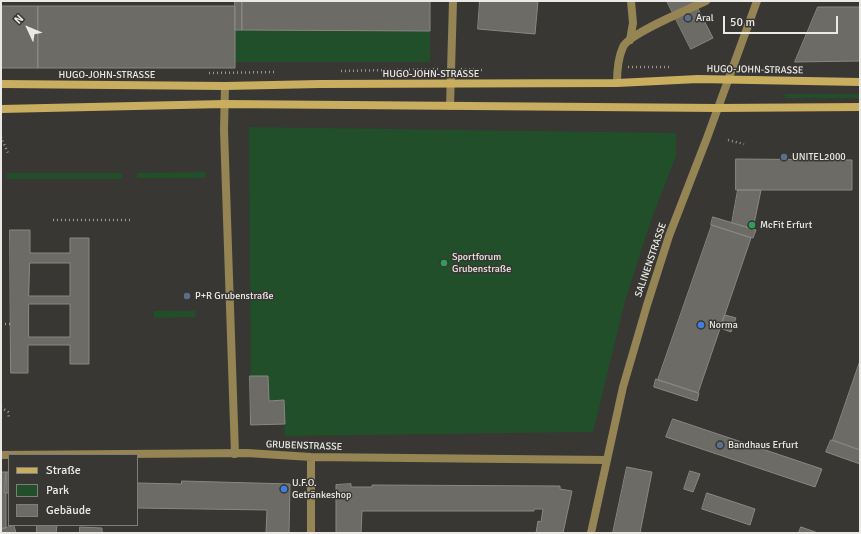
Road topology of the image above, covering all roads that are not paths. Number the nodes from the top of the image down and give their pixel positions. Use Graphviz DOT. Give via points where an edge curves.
graph roads {
  1 [pos="453,1"];
  2 [pos="631,1"];
  3 [pos="706,1"];
  4 [pos="757,1"];
  5 [pos="630,40"];
  6 [pos="727,80"];
  7 [pos="860,82"];
  8 [pos="617,83"];
  9 [pos="1,84"];
  10 [pos="451,84"];
  11 [pos="225,86"];
  12 [pos="224,104"];
  13 [pos="450,106"];
  14 [pos="860,107"];
  15 [pos="717,108"];
  16 [pos="1,109"];
  17 [pos="138,454"];
  18 [pos="235,454"];
  19 [pos="311,457"];
  20 [pos="606,460"];
  21 [pos="311,533"];
  22 [pos="591,533"];
  1 -- 10 [label="street"];
  2 -- 5 [label="street" via="633,24"];
  3 -- 5 [label="street" via="640,32"];
  4 -- 6 [label="street, SALINENSTRASSE"];
  5 -- 8 [label="street" via="624,46"];
  6 -- 7 [label="main road, HUGO-JOHN-STRASSE"];
  6 -- 8 [label="main road, HUGO-JOHN-STRASSE"];
  6 -- 15 [label="street, SALINENSTRASSE"];
  8 -- 10 [label="main road, HUGO-JOHN-STRASSE"];
  9 -- 11 [label="main road, HUGO-JOHN-STRASSE"];
  10 -- 11 [label="main road, HUGO-JOHN-STRASSE"];
  10 -- 13 [label="street"];
  11 -- 12 [label="street"];
  12 -- 13 [label="main road"];
  12 -- 16 [label="main road"];
  12 -- 18 [label="street"];
  13 -- 15 [label="main road"];
  14 -- 15 [label="main road"];
  15 -- 20 [label="street, SALINENSTRASSE" via="647,305 622,387"];
  17 -- 18 [label="street, GRUBENSTRASSE"];
  18 -- 19 [label="street, GRUBENSTRASSE"];
  19 -- 20 [label="street, GRUBENSTRASSE"];
  19 -- 21 [label="street"];
  20 -- 22 [label="street, SALINENSTRASSE"];
}
